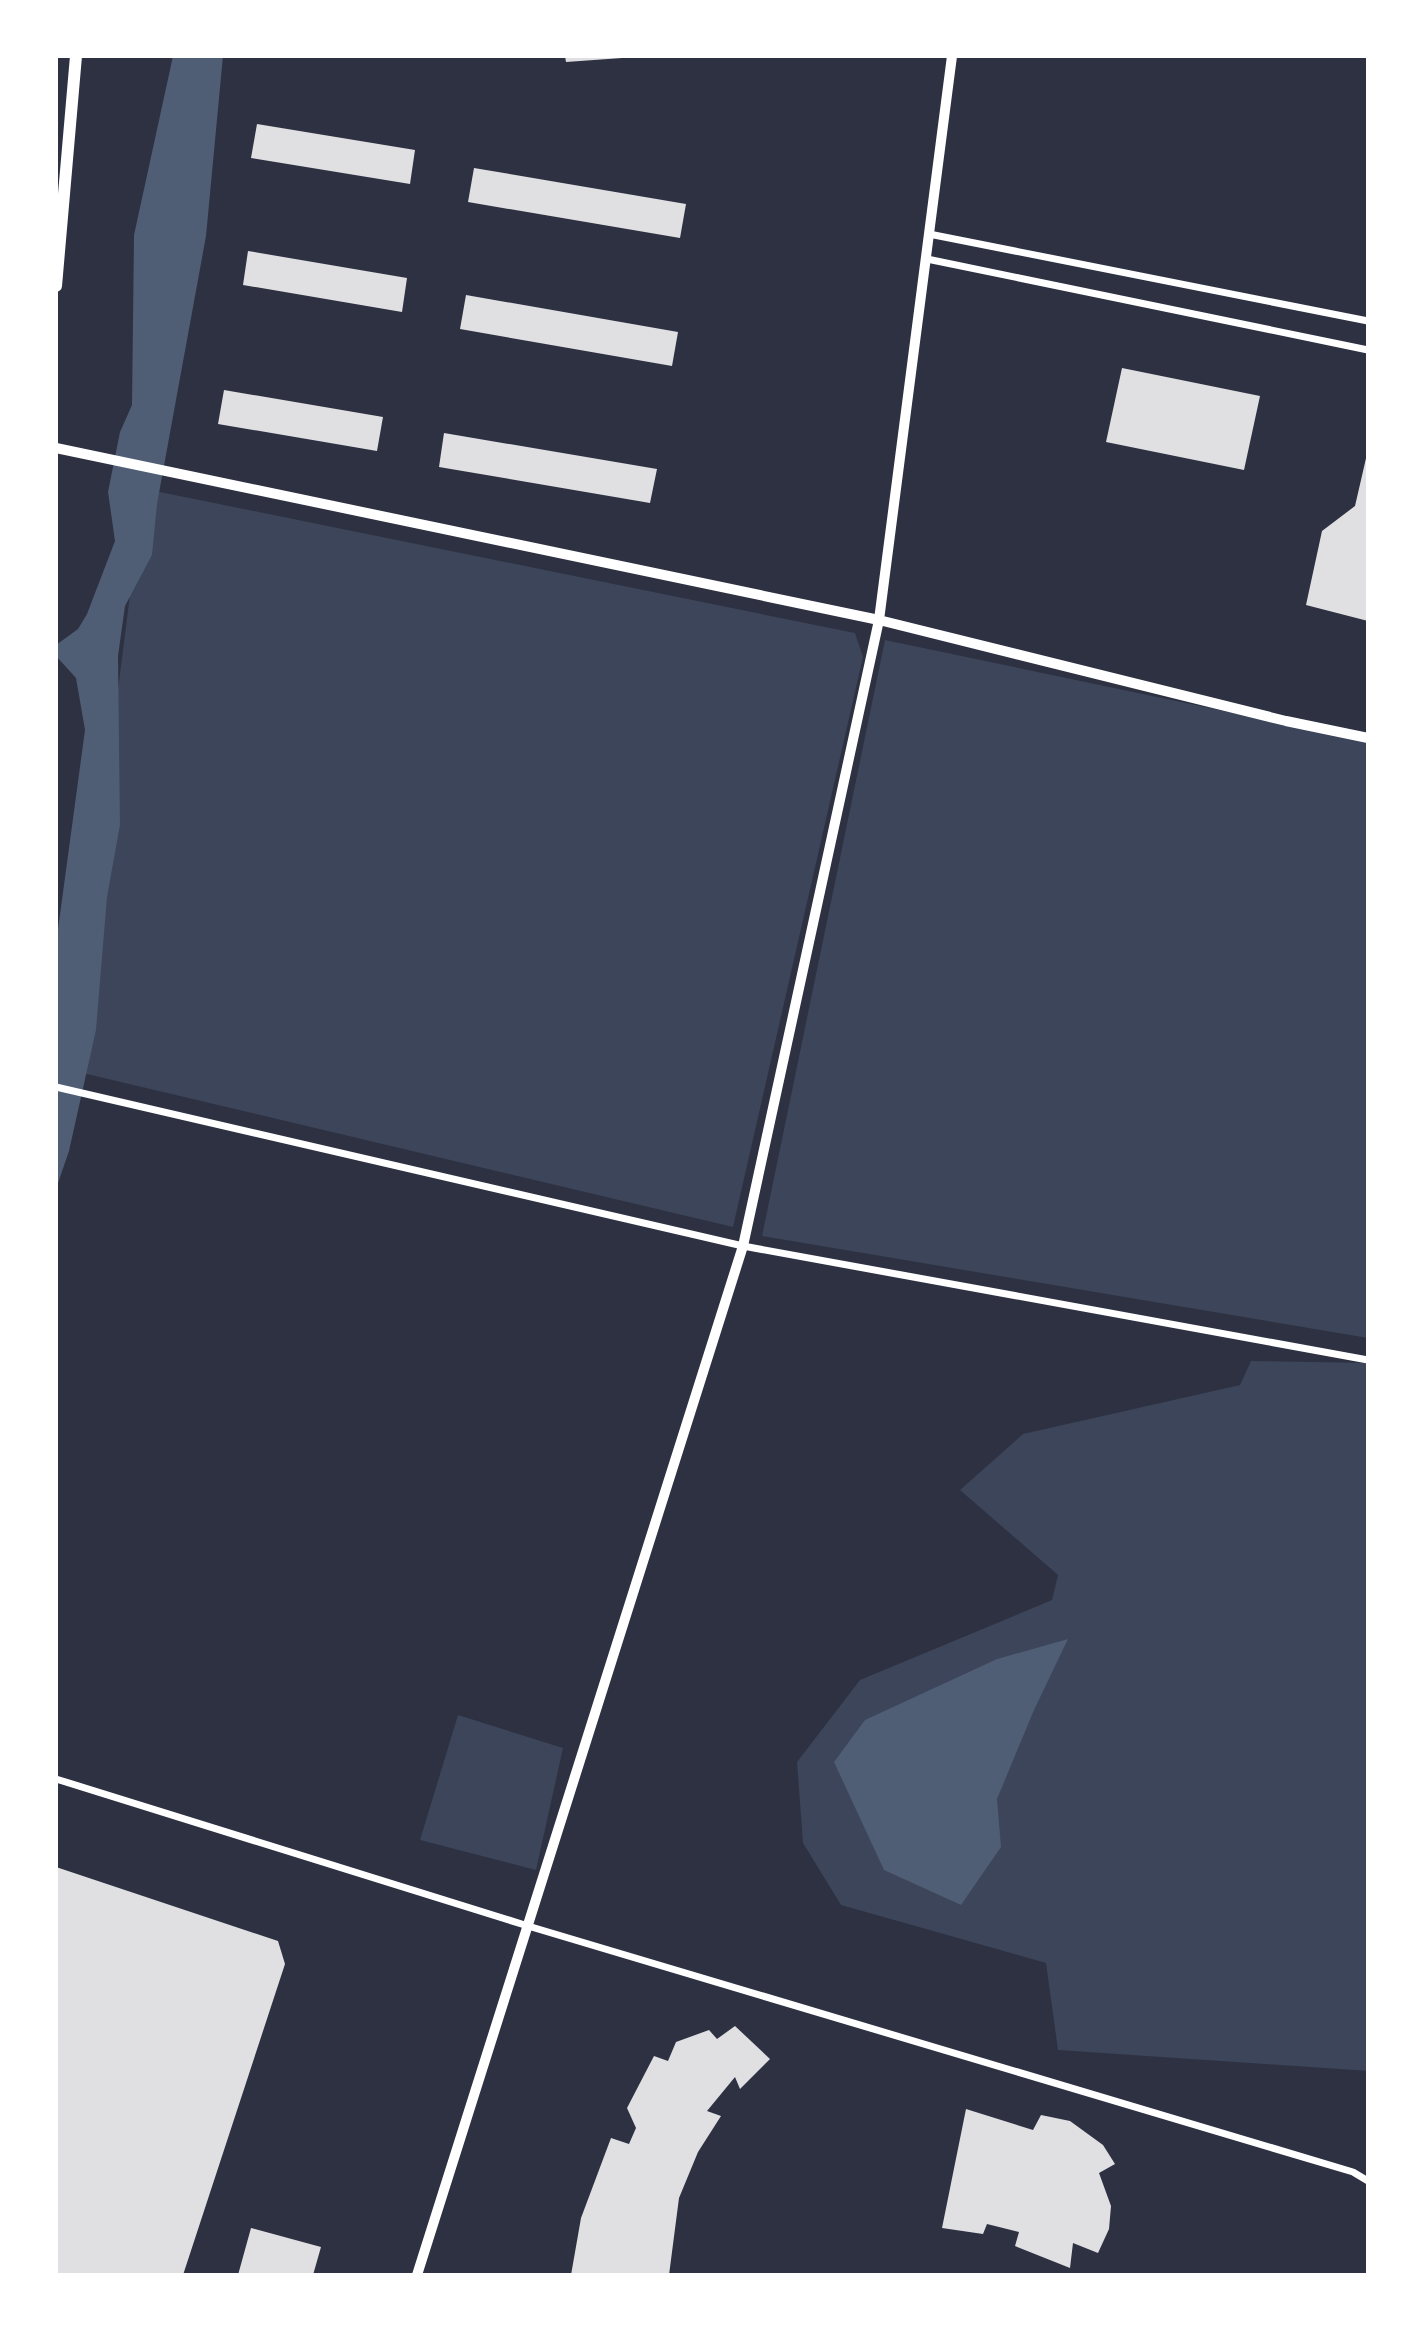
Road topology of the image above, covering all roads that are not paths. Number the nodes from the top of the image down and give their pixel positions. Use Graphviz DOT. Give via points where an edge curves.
graph roads {
  1 [pos="76,56"];
  2 [pos="952,56"];
  3 [pos="929,234"];
  4 [pos="927,260"];
  5 [pos="56,286"];
  6 [pos="1368,321"];
  7 [pos="1368,350"];
  8 [pos="56,448"];
  9 [pos="879,620"];
  10 [pos="1368,738"];
  11 [pos="56,1087"];
  12 [pos="743,1246"];
  13 [pos="1368,1360"];
  14 [pos="56,1779"];
  15 [pos="528,1926"];
  16 [pos="1368,2181"];
  17 [pos="417,2275"];
  1 -- 5 [label="main road"];
  2 -- 3 [label="street"];
  3 -- 4 [label="street"];
  3 -- 6 [label="street"];
  4 -- 7 [label="street"];
  4 -- 9 [label="street"];
  8 -- 9 [label="street"];
  9 -- 10 [label="street"];
  9 -- 12 [label="street"];
  11 -- 12 [label="street"];
  12 -- 13 [label="street"];
  12 -- 15 [label="street"];
  14 -- 15 [label="street"];
  15 -- 16 [label="street" via="1353,2172"];
  15 -- 17 [label="street"];
}
